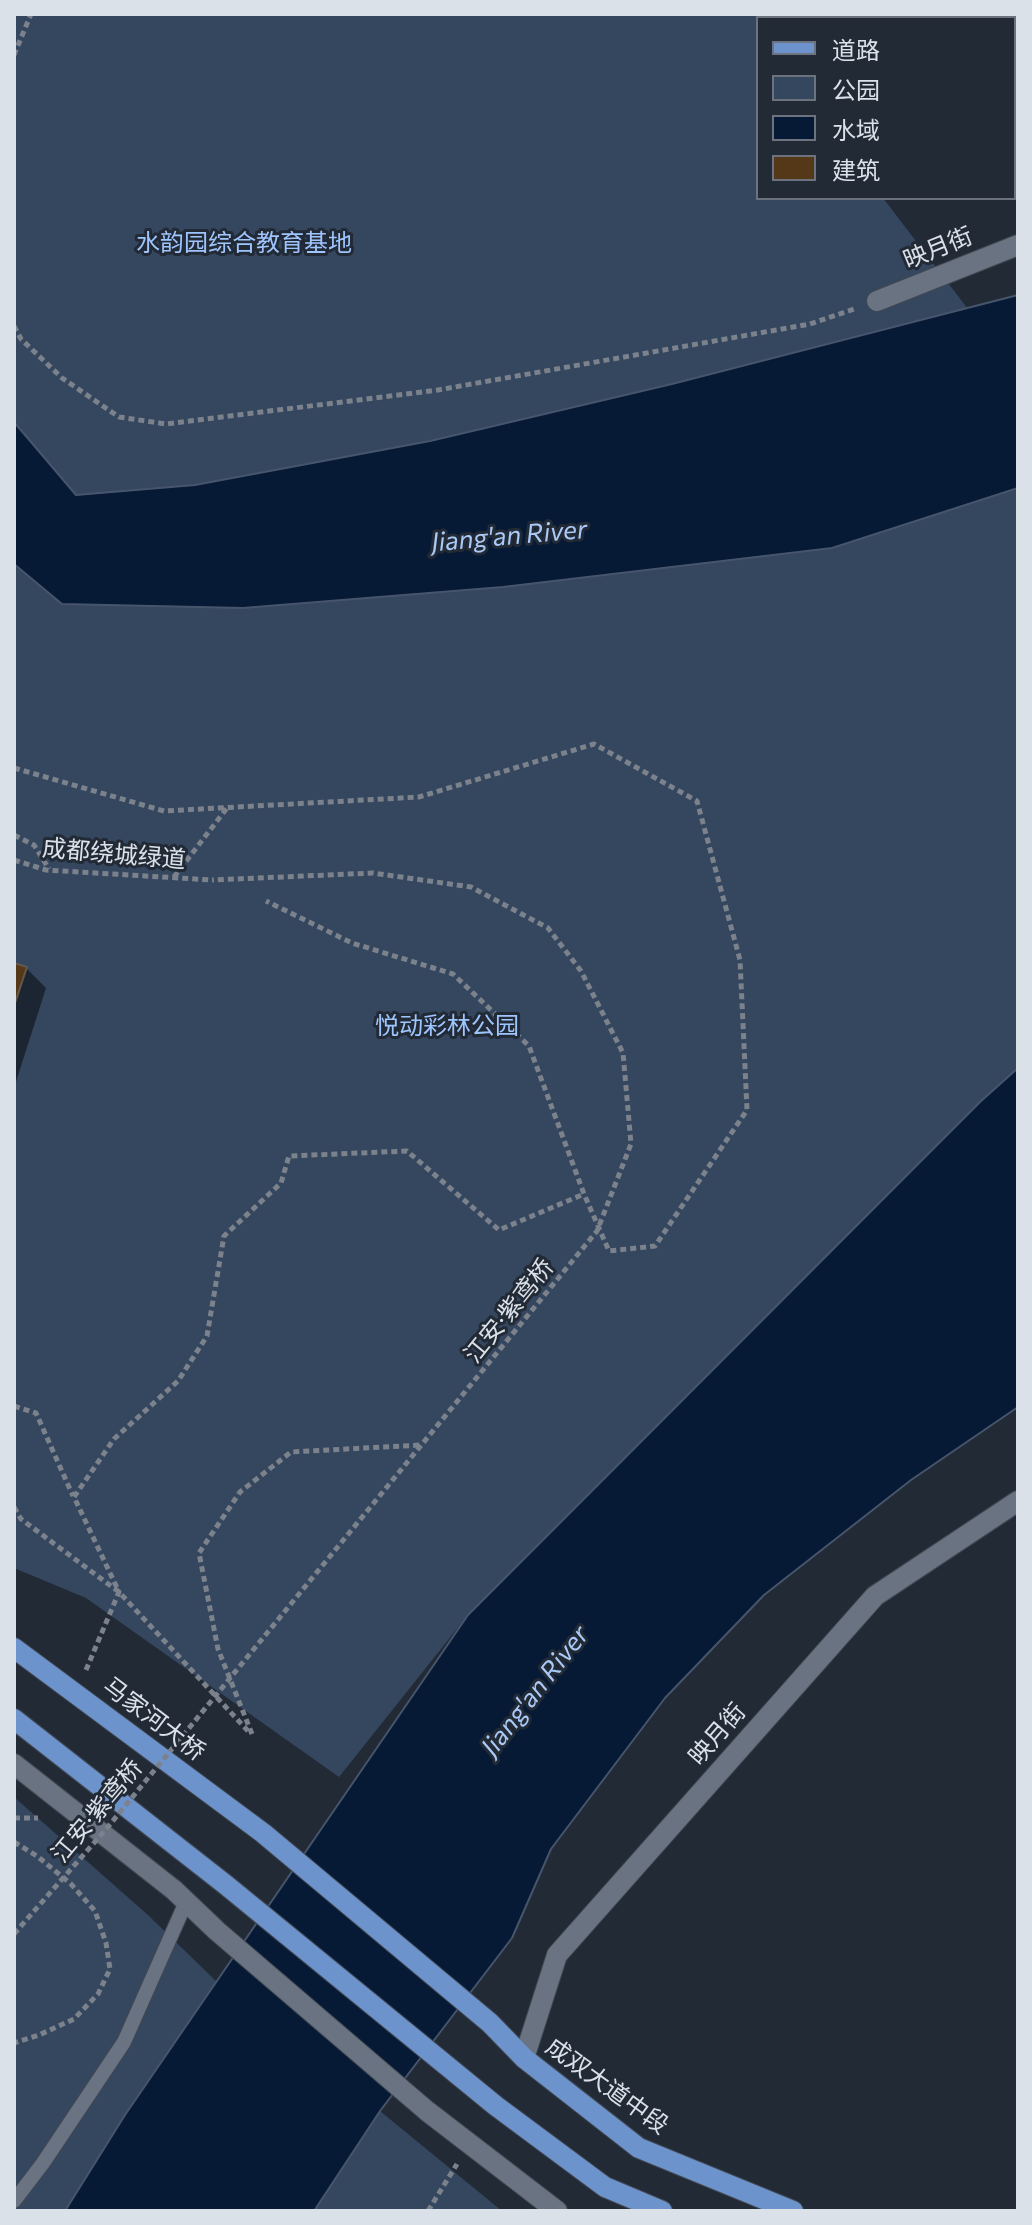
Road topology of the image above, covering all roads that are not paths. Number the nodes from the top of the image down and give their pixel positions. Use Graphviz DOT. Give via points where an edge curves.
graph roads {
  1 [pos="1018,245"];
  2 [pos="877,301"];
  3 [pos="1018,1501"];
  4 [pos="14,1648"];
  5 [pos="14,1719"];
  6 [pos="14,1764"];
  7 [pos="186,1902"];
  8 [pos="490,2023"];
  9 [pos="524,2058"];
  10 [pos="14,2201"];
  11 [pos="557,2211"];
  12 [pos="662,2211"];
  13 [pos="793,2211"];
  1 -- 2 [label="street, 映月街"];
  3 -- 9 [label="street, 映月街" via="875,1596 557,1955"];
  4 -- 8 [label="main road, 马家河大桥" via="263,1833"];
  5 -- 12 [label="main road" via="465,2081 605,2187"];
  6 -- 7 [label="street"];
  7 -- 10 [label="lane" via="124,2042"];
  7 -- 11 [label="street" via="427,2111"];
  8 -- 9 [label="main road, 成双大道中段"];
  9 -- 13 [label="main road, 成双大道中段" via="639,2148"];
}
